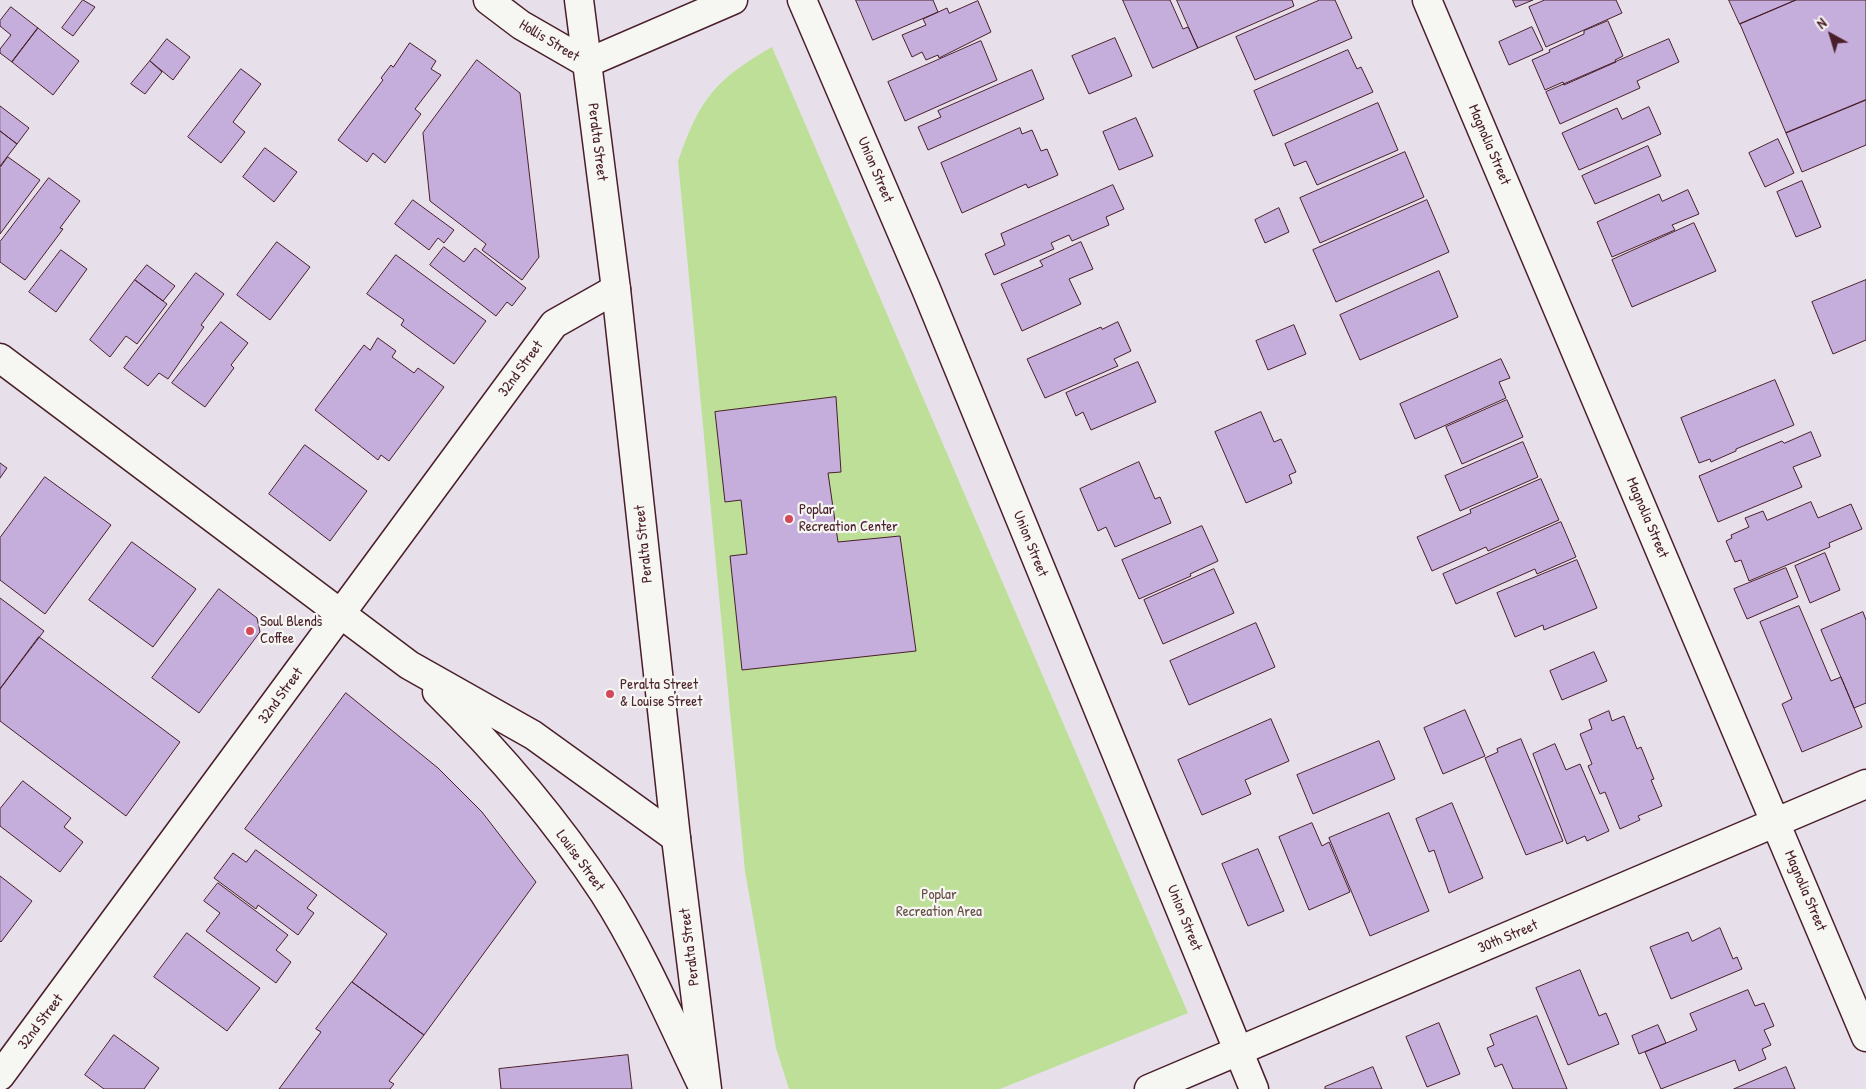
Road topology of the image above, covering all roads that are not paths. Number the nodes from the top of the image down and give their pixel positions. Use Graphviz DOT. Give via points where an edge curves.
graph roads {
  1 [pos="488,0"];
  2 [pos="579,0"];
  3 [pos="733,0"];
  4 [pos="802,0"];
  5 [pos="1427,0"];
  6 [pos="587,63"];
  7 [pos="616,289"];
  8 [pos="0,358"];
  9 [pos="340,615"];
  10 [pos="409,665"];
  11 [pos="1866,784"];
  12 [pos="1776,822"];
  13 [pos="676,838"];
  14 [pos="1866,1037"];
  15 [pos="1238,1052"];
  16 [pos="0,1076"];
  17 [pos="0,1080"];
  18 [pos="12,1089"];
  19 [pos="706,1089"];
  20 [pos="1149,1089"];
  21 [pos="1254,1089"];
  1 -- 6 [label="street, Hollis Street" via="521,25"];
  2 -- 6 [label="street, Peralta Street"];
  3 -- 6 [label="street"];
  4 -- 15 [label="street, Union Street" via="926,289"];
  5 -- 12 [label="street, Magnolia Street"];
  6 -- 7 [label="street, Peralta Street"];
  7 -- 9 [label="street, 32nd Street" via="554,324"];
  7 -- 13 [label="street, Peralta Street"];
  8 -- 9 [label="street, Louise Street"];
  9 -- 10 [label="street, Louise Street"];
  9 -- 16 [label="street, 32nd Street"];
  10 -- 13 [label="street, Louise Street" via="532,735"];
  10 -- 19 [label="street, Louise Street" via="487,741 604,894 650,976"];
  11 -- 12 [label="street, 30th Street"];
  12 -- 14 [label="street, Magnolia Street"];
  12 -- 15 [label="street, 30th Street"];
  13 -- 19 [label="street, Peralta Street"];
  15 -- 20 [label="street, 30th Street"];
  15 -- 21 [label="street, Union Street"];
  17 -- 18 [label="street"];
}
